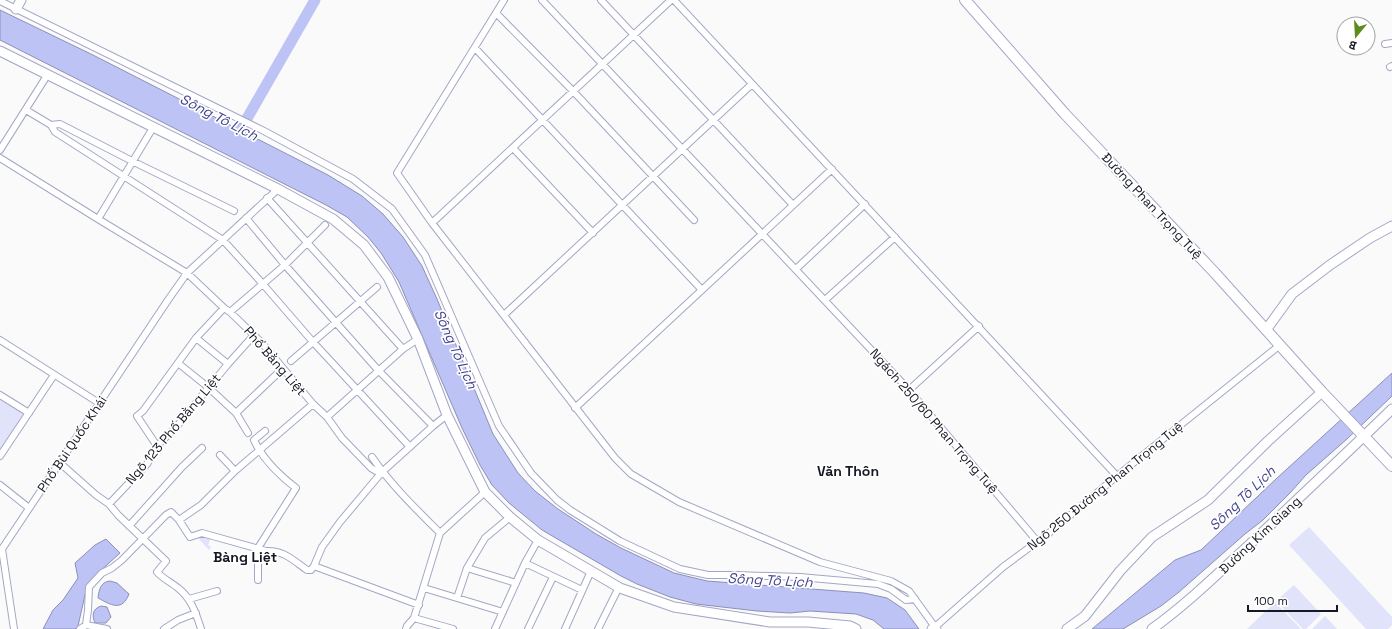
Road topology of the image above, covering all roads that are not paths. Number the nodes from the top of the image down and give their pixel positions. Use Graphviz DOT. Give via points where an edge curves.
graph roads {
  1 [pos="21,0"];
  2 [pos="504,0"];
  3 [pos="542,0"];
  4 [pos="601,0"];
  5 [pos="671,0"];
  6 [pos="674,0"];
  7 [pos="965,0"];
  8 [pos="0,1"];
  9 [pos="16,9"];
  10 [pos="496,13"];
  11 [pos="633,35"];
  12 [pos="475,48"];
  13 [pos="0,51"];
  14 [pos="602,64"];
  15 [pos="48,74"];
  16 [pos="752,84"];
  17 [pos="573,91"];
  18 [pos="26,110"];
  19 [pos="543,119"];
  20 [pos="713,120"];
  21 [pos="50,125"];
  22 [pos="154,126"];
  23 [pos="513,148"];
  24 [pos="682,149"];
  25 [pos="0,150"];
  26 [pos="0,158"];
  27 [pos="132,161"];
  28 [pos="832,170"];
  29 [pos="123,175"];
  30 [pos="653,176"];
  31 [pos="278,189"];
  32 [pos="267,198"];
  33 [pos="865,204"];
  34 [pos="623,205"];
  35 [pos="793,205"];
  36 [pos="234,211"];
  37 [pos="246,218"];
  38 [pos="98,219"];
  39 [pos="694,220"];
  40 [pos="432,223"];
  41 [pos="325,225"];
  42 [pos="1392,226"];
  43 [pos="593,233"];
  44 [pos="762,235"];
  45 [pos="895,237"];
  46 [pos="223,240"];
  47 [pos="309,242"];
  48 [pos="285,265"];
  49 [pos="796,269"];
  50 [pos="187,273"];
  51 [pos="262,283"];
  52 [pos="377,287"];
  53 [pos="702,290"];
  54 [pos="359,301"];
  55 [pos="827,302"];
  56 [pos="224,308"];
  57 [pos="230,312"];
  58 [pos="504,315"];
  59 [pos="336,322"];
  60 [pos="979,326"];
  61 [pos="1266,330"];
  62 [pos="254,336"];
  63 [pos="196,338"];
  64 [pos="418,339"];
  65 [pos="0,340"];
  66 [pos="313,342"];
  67 [pos="1280,345"];
  68 [pos="403,349"];
  69 [pos="291,361"];
  70 [pos="178,363"];
  71 [pos="228,364"];
  72 [pos="378,370"];
  73 [pos="285,372"];
  74 [pos="54,375"];
  75 [pos="209,388"];
  76 [pos="357,390"];
  77 [pos="909,390"];
  78 [pos="1322,392"];
  79 [pos="0,395"];
  80 [pos="99,403"];
  81 [pos="313,404"];
  82 [pos="576,408"];
  83 [pos="1392,409"];
  84 [pos="236,413"];
  85 [pos="29,414"];
  86 [pos="447,415"];
  87 [pos="327,417"];
  88 [pos="433,426"];
  89 [pos="265,431"];
  90 [pos="248,433"];
  91 [pos="1362,434"];
  92 [pos="157,446"];
  93 [pos="410,447"];
  94 [pos="202,448"];
  95 [pos="259,451"];
  96 [pos="220,455"];
  97 [pos="0,456"];
  98 [pos="372,457"];
  99 [pos="60,462"];
  100 [pos="1391,463"];
  101 [pos="235,471"];
  102 [pos="382,472"];
  103 [pos="1117,476"];
  104 [pos="0,485"];
  105 [pos="486,492"];
  106 [pos="109,504"];
  107 [pos="29,508"];
  108 [pos="510,517"];
  109 [pos="179,520"];
  110 [pos="129,526"];
  111 [pos="440,533"];
  112 [pos="142,539"];
  113 [pos="538,540"];
  114 [pos="1037,541"];
  115 [pos="1,548"];
  116 [pos="258,548"];
  117 [pos="525,563"];
  118 [pos="314,566"];
  119 [pos="466,568"];
  120 [pos="591,572"];
  121 [pos="553,577"];
  122 [pos="258,580"];
  123 [pos="516,582"];
  124 [pos="619,587"];
  125 [pos="424,588"];
  126 [pos="582,590"];
  127 [pos="217,591"];
  128 [pos="458,598"];
  129 [pos="189,599"];
  130 [pos="915,599"];
  131 [pos="419,605"];
  132 [pos="503,612"];
  133 [pos="196,613"];
  134 [pos="414,618"];
  135 [pos="83,627"];
  136 [pos="934,628"];
  137 [pos="14,629"];
  138 [pos="107,629"];
  139 [pos="164,629"];
  140 [pos="201,629"];
  141 [pos="406,629"];
  142 [pos="453,629"];
  143 [pos="495,629"];
  144 [pos="528,629"];
  145 [pos="564,629"];
  146 [pos="598,629"];
  147 [pos="856,629"];
  148 [pos="1067,629"];
  149 [pos="1152,629"];
  1 -- 9 [label="street"];
  2 -- 10 [label="street"];
  3 -- 14 [label="street, Ngách 250/60 Phan Trọng Tuệ"];
  4 -- 11 [label="street"];
  5 -- 11 [label="street"];
  6 -- 16 [label="street"];
  7 -- 61 [label="main road, Đường Phan Trọng Tuệ" via="1065,114"];
  8 -- 9 [label="street"];
  9 -- 130 [label="street" via="270,135 353,179 392,208 425,255 499,426 532,473 570,510 620,541 680,569 708,575 800,577 878,584 891,589 906,600"];
  10 -- 12 [label="street"];
  10 -- 17 [label="street"];
  11 -- 14 [label="street"];
  11 -- 20 [label="street"];
  12 -- 19 [label="street"];
  12 -- 40 [label="street" via="397,173"];
  13 -- 15 [label="street"];
  14 -- 17 [label="street"];
  14 -- 24 [label="street, Ngách 250/60 Phan Trọng Tuệ"];
  15 -- 18 [label="street"];
  15 -- 22 [label="street"];
  16 -- 20 [label="street"];
  16 -- 28 [label="street"];
  17 -- 19 [label="street"];
  17 -- 30 [label="street"];
  18 -- 21 [label="street"];
  18 -- 25 [label="street"];
  19 -- 23 [label="street"];
  19 -- 34 [label="street"];
  20 -- 24 [label="street"];
  20 -- 35 [label="street"];
  21 -- 27 [label="street" via="60,124"];
  21 -- 29 [label="street" via="55,132"];
  22 -- 27 [label="street"];
  22 -- 31 [label="street"];
  23 -- 40 [label="street"];
  23 -- 43 [label="street"];
  24 -- 30 [label="street"];
  24 -- 44 [label="street, Ngách 250/60 Phan Trọng Tuệ"];
  26 -- 38 [label="street, Phố Bằng Liệt"];
  27 -- 29 [label="street"];
  27 -- 36 [label="street"];
  28 -- 33 [label="street"];
  28 -- 35 [label="street"];
  29 -- 38 [label="street"];
  29 -- 46 [label="street"];
  30 -- 34 [label="street"];
  30 -- 39 [label="street"];
  31 -- 32 [label="street, Phố Bùi Quốc Khái"];
  31 -- 64 [label="street" via="333,219 364,245 388,277"];
  32 -- 37 [label="street, Phố Bùi Quốc Khái"];
  32 -- 47 [label="street"];
  33 -- 45 [label="street"];
  33 -- 49 [label="street"];
  34 -- 43 [label="street"];
  34 -- 53 [label="street"];
  35 -- 44 [label="street"];
  37 -- 46 [label="street, Phố Bùi Quốc Khái"];
  37 -- 48 [label="street"];
  38 -- 50 [label="street, Phố Bằng Liệt"];
  40 -- 58 [label="street"];
  41 -- 47 [label="street"];
  42 -- 61 [label="street" via="1330,265 1292,294"];
  43 -- 58 [label="street"];
  44 -- 49 [label="street, Ngách 250/60 Phan Trọng Tuệ"];
  44 -- 53 [label="street"];
  45 -- 55 [label="street"];
  45 -- 60 [label="street"];
  46 -- 50 [label="street, Phố Bùi Quốc Khái"];
  46 -- 51 [label="street"];
  47 -- 48 [label="street"];
  47 -- 54 [label="street"];
  48 -- 51 [label="street"];
  48 -- 59 [label="street"];
  49 -- 55 [label="street, Ngách 250/60 Phan Trọng Tuệ"];
  50 -- 56 [label="street, Phố Bằng Liệt"];
  50 -- 80 [label="street, Phố Bùi Quốc Khái"];
  51 -- 57 [label="street"];
  51 -- 66 [label="street"];
  52 -- 54 [label="street"];
  53 -- 82 [label="street"];
  54 -- 59 [label="street"];
  54 -- 68 [label="street"];
  55 -- 77 [label="street, Ngách 250/60 Phan Trọng Tuệ"];
  56 -- 57 [label="street, Phố Bằng Liệt"];
  56 -- 63 [label="street"];
  57 -- 62 [label="street, Phố Bằng Liệt"];
  58 -- 82 [label="street"];
  59 -- 66 [label="street"];
  59 -- 72 [label="street"];
  60 -- 77 [label="street"];
  60 -- 103 [label="street"];
  61 -- 67 [label="main road, Đường Phan Trọng Tuệ"];
  62 -- 71 [label="street, Ngõ 123 Phố Bằng Liệt"];
  62 -- 73 [label="street, Phố Bằng Liệt"];
  63 -- 70 [label="street"];
  63 -- 71 [label="street"];
  64 -- 68 [label="street"];
  64 -- 86 [label="street"];
  65 -- 74 [label="street"];
  66 -- 69 [label="street"];
  66 -- 76 [label="street"];
  67 -- 78 [label="main road, Đường Phan Trọng Tuệ"];
  67 -- 103 [label="street, Ngõ 250 Đường Phan Trọng Tuệ"];
  68 -- 72 [label="street"];
  70 -- 75 [label="street"];
  70 -- 92 [label="street" via="137,416"];
  71 -- 75 [label="street, Ngõ 123 Phố Bằng Liệt"];
  72 -- 76 [label="street"];
  72 -- 88 [label="street"];
  73 -- 81 [label="street, Phố Bằng Liệt"];
  73 -- 84 [label="street" via="278,372"];
  74 -- 80 [label="street"];
  74 -- 85 [label="street"];
  75 -- 84 [label="street"];
  75 -- 92 [label="street, Ngõ 123 Phố Bằng Liệt"];
  76 -- 87 [label="street"];
  76 -- 93 [label="street"];
  77 -- 114 [label="street, Ngách 250/60 Phan Trọng Tuệ"];
  78 -- 91 [label="main road, Đường Phan Trọng Tuệ"];
  78 -- 148 [label="street" via="1208,500 1152,537 1120,571 1085,616"];
  79 -- 85 [label="street"];
  80 -- 99 [label="street, Phố Bùi Quốc Khái"];
  81 -- 87 [label="street, Phố Bằng Liệt"];
  81 -- 95 [label="street"];
  82 -- 130 [label="street" via="615,458 631,474 679,502 820,562 891,581 909,591"];
  83 -- 91 [label="street, Đường Kim Giang"];
  84 -- 90 [label="street"];
  85 -- 97 [label="street"];
  86 -- 88 [label="street"];
  86 -- 105 [label="street"];
  87 -- 102 [label="street, Phố Bằng Liệt" via="342,438 371,468"];
  88 -- 93 [label="street"];
  89 -- 95 [label="street" via="254,440"];
  91 -- 100 [label="main road"];
  91 -- 149 [label="street, Đường Kim Giang" via="1200,590"];
  92 -- 106 [label="street, Ngõ 123 Phố Bằng Liệt" via="147,464"];
  93 -- 102 [label="street"];
  94 -- 110 [label="street"];
  95 -- 101 [label="street"];
  95 -- 116 [label="street" via="278,474 296,488"];
  96 -- 101 [label="street"];
  98 -- 102 [label="street"];
  99 -- 106 [label="street"];
  99 -- 107 [label="street, Phố Bùi Quốc Khái"];
  101 -- 109 [label="street" via="201,505"];
  102 -- 111 [label="street, Phố Bằng Liệt"];
  102 -- 118 [label="street" via="340,522 322,547"];
  103 -- 114 [label="street, Ngõ 250 Đường Phan Trọng Tuệ"];
  104 -- 107 [label="street"];
  105 -- 108 [label="street"];
  105 -- 111 [label="street"];
  106 -- 110 [label="street"];
  107 -- 115 [label="street, Phố Bùi Quốc Khái"];
  108 -- 113 [label="street"];
  108 -- 119 [label="street" via="485,538"];
  109 -- 112 [label="street" via="171,512"];
  109 -- 116 [label="street" via="190,537 202,533"];
  110 -- 112 [label="street"];
  111 -- 125 [label="street"];
  112 -- 129 [label="street" via="166,561 157,572"];
  112 -- 135 [label="street" via="89,587"];
  113 -- 117 [label="street"];
  113 -- 120 [label="street"];
  114 -- 136 [label="street, Ngõ 250 Đường Phan Trọng Tuệ" via="1003,567"];
  115 -- 137 [label="street, Phố Bùi Quốc Khái"];
  116 -- 118 [label="street" via="288,556 307,570"];
  116 -- 122 [label="street"];
  117 -- 121 [label="street"];
  117 -- 123 [label="street"];
  118 -- 131 [label="street"];
  119 -- 123 [label="street"];
  119 -- 128 [label="street"];
  120 -- 124 [label="street"];
  120 -- 126 [label="street"];
  121 -- 126 [label="street"];
  121 -- 144 [label="street"];
  123 -- 132 [label="street"];
  124 -- 146 [label="street"];
  124 -- 147 [label="street" via="674,607 770,622 808,622 850,626"];
  125 -- 128 [label="street"];
  125 -- 131 [label="street"];
  126 -- 145 [label="street"];
  127 -- 129 [label="street"];
  128 -- 132 [label="street"];
  129 -- 133 [label="street"];
  130 -- 136 [label="street"];
  131 -- 134 [label="street"];
  132 -- 143 [label="street"];
  133 -- 139 [label="street"];
  133 -- 140 [label="street"];
  134 -- 141 [label="street"];
  134 -- 142 [label="street"];
  135 -- 138 [label="street"];
}
